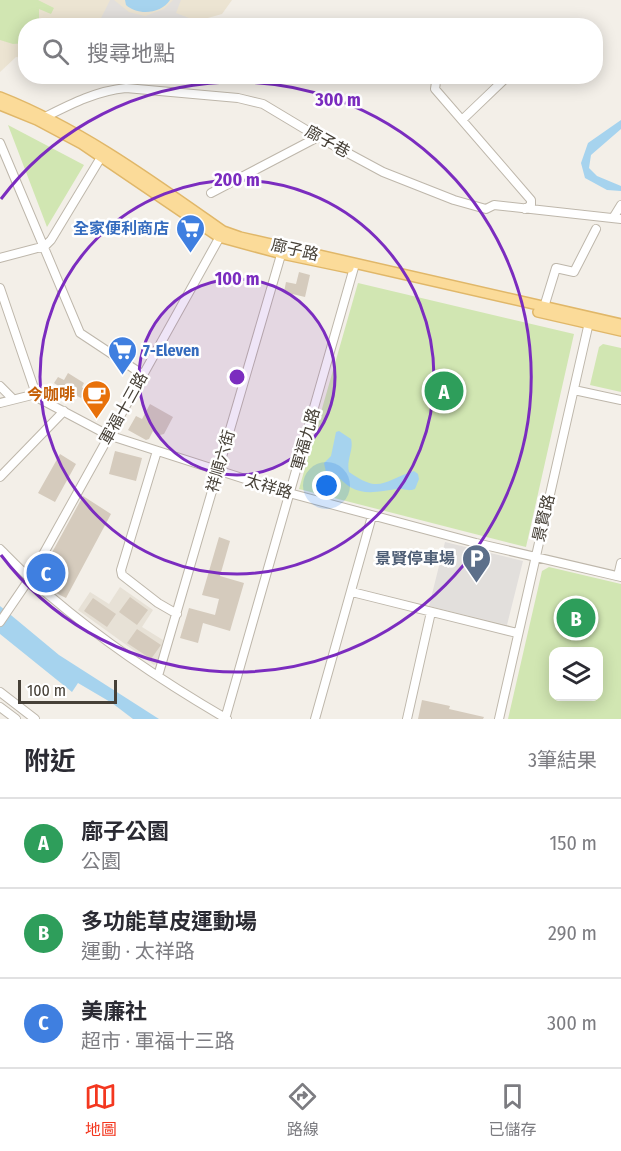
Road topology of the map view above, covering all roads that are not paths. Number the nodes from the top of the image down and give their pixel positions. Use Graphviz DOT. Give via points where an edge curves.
graph roads {
  1 [pos="436,84"];
  2 [pos="500,84"];
  3 [pos="0,97"];
  4 [pos="0,105"];
  5 [pos="41,118"];
  6 [pos="462,120"];
  7 [pos="318,137"];
  8 [pos="0,143"];
  9 [pos="103,153"];
  10 [pos="212,193"];
  11 [pos="621,205"];
  12 [pos="524,209"];
  13 [pos="617,218"];
  14 [pos="596,229"];
  15 [pos="221,234"];
  16 [pos="45,246"];
  17 [pos="282,250"];
  18 [pos="0,258"];
  19 [pos="355,267"];
  20 [pos="0,288"];
  21 [pos="544,307"];
  22 [pos="589,320"];
  23 [pos="621,324"];
  24 [pos="621,331"];
  25 [pos="142,374"];
  26 [pos="0,386"];
  27 [pos="574,390"];
  28 [pos="36,394"];
  29 [pos="13,399"];
  30 [pos="621,400"];
  31 [pos="0,403"];
  32 [pos="63,411"];
  33 [pos="108,435"];
  34 [pos="157,451"];
  35 [pos="217,470"];
  36 [pos="0,477"];
  37 [pos="289,493"];
  38 [pos="372,516"];
  39 [pos="0,549"];
  40 [pos="534,557"];
  41 [pos="621,562"];
  42 [pos="619,576"];
  43 [pos="30,578"];
  44 [pos="352,592"];
  45 [pos="431,612"];
  46 [pos="177,615"];
  47 [pos="0,622"];
  48 [pos="517,633"];
  49 [pos="158,676"];
  50 [pos="0,692"];
  51 [pos="0,707"];
  52 [pos="16,719"];
  53 [pos="34,719"];
  54 [pos="225,719"];
  55 [pos="315,719"];
  56 [pos="407,719"];
  57 [pos="499,719"];
  1 -- 6 [label="street" via="435,89"];
  2 -- 6 [label="street"];
  3 -- 5 [label="main road, 廍子路"];
  4 -- 5 [label="main road, 廍子路"];
  5 -- 7 [label="street, 廍子巷" via="96,93 126,88 238,98 263,104"];
  5 -- 9 [label="main road, 廍子路"];
  6 -- 12 [label="street" via="531,200 531,205"];
  7 -- 10 [label="street"];
  7 -- 12 [label="street, 廍子巷" via="383,172 454,200 486,209 494,205"];
  8 -- 16 [label="street"];
  9 -- 15 [label="main road, 廍子路"];
  9 -- 16 [label="street"];
  11 -- 13 [label="street"];
  12 -- 13 [label="street, 廍子巷"];
  14 -- 21 [label="street" via="574,272 556,268"];
  15 -- 17 [label="main road, 廍子路"];
  15 -- 25 [label="street, 軍福十三路"];
  16 -- 18 [label="street"];
  16 -- 25 [label="street" via="80,333"];
  17 -- 19 [label="main road, 廍子路"];
  17 -- 35 [label="street, 祥順六街"];
  19 -- 21 [label="main road, 廍子路"];
  19 -- 22 [label="main road, 廍子路"];
  19 -- 37 [label="street, 軍福九路"];
  20 -- 28 [label="street"];
  21 -- 22 [label="main road, 廍子路"];
  22 -- 23 [label="main road, 廍子路"];
  22 -- 24 [label="main road, 廍子路"];
  22 -- 27 [label="street, 景賢路"];
  25 -- 33 [label="street, 軍福十三路"];
  26 -- 29 [label="street"];
  27 -- 30 [label="street"];
  27 -- 40 [label="street, 景賢路"];
  28 -- 29 [label="street"];
  28 -- 32 [label="street, 太祥路"];
  29 -- 31 [label="street"];
  32 -- 33 [label="street, 太祥路"];
  32 -- 36 [label="street"];
  33 -- 34 [label="street, 太祥路"];
  33 -- 43 [label="street, 軍福十三路"];
  34 -- 35 [label="street, 太祥路"];
  34 -- 46 [label="street" via="121,570 122,575"];
  35 -- 37 [label="street, 太祥路"];
  35 -- 46 [label="street, 祥順六街"];
  37 -- 38 [label="street, 太祥路"];
  37 -- 54 [label="street, 軍福九路"];
  38 -- 40 [label="street, 太祥路"];
  38 -- 44 [label="street"];
  39 -- 43 [label="street"];
  40 -- 42 [label="street, 太祥路"];
  40 -- 48 [label="street, 景賢路"];
  41 -- 42 [label="street"];
  43 -- 47 [label="street, 軍福十三路"];
  43 -- 49 [label="street"];
  44 -- 45 [label="street"];
  44 -- 55 [label="street"];
  45 -- 48 [label="street"];
  45 -- 56 [label="street"];
  46 -- 49 [label="street, 祥順六街"];
  48 -- 57 [label="street, 景賢路"];
  49 -- 54 [label="street"];
  50 -- 53 [label="street"];
  51 -- 52 [label="street"];
}
